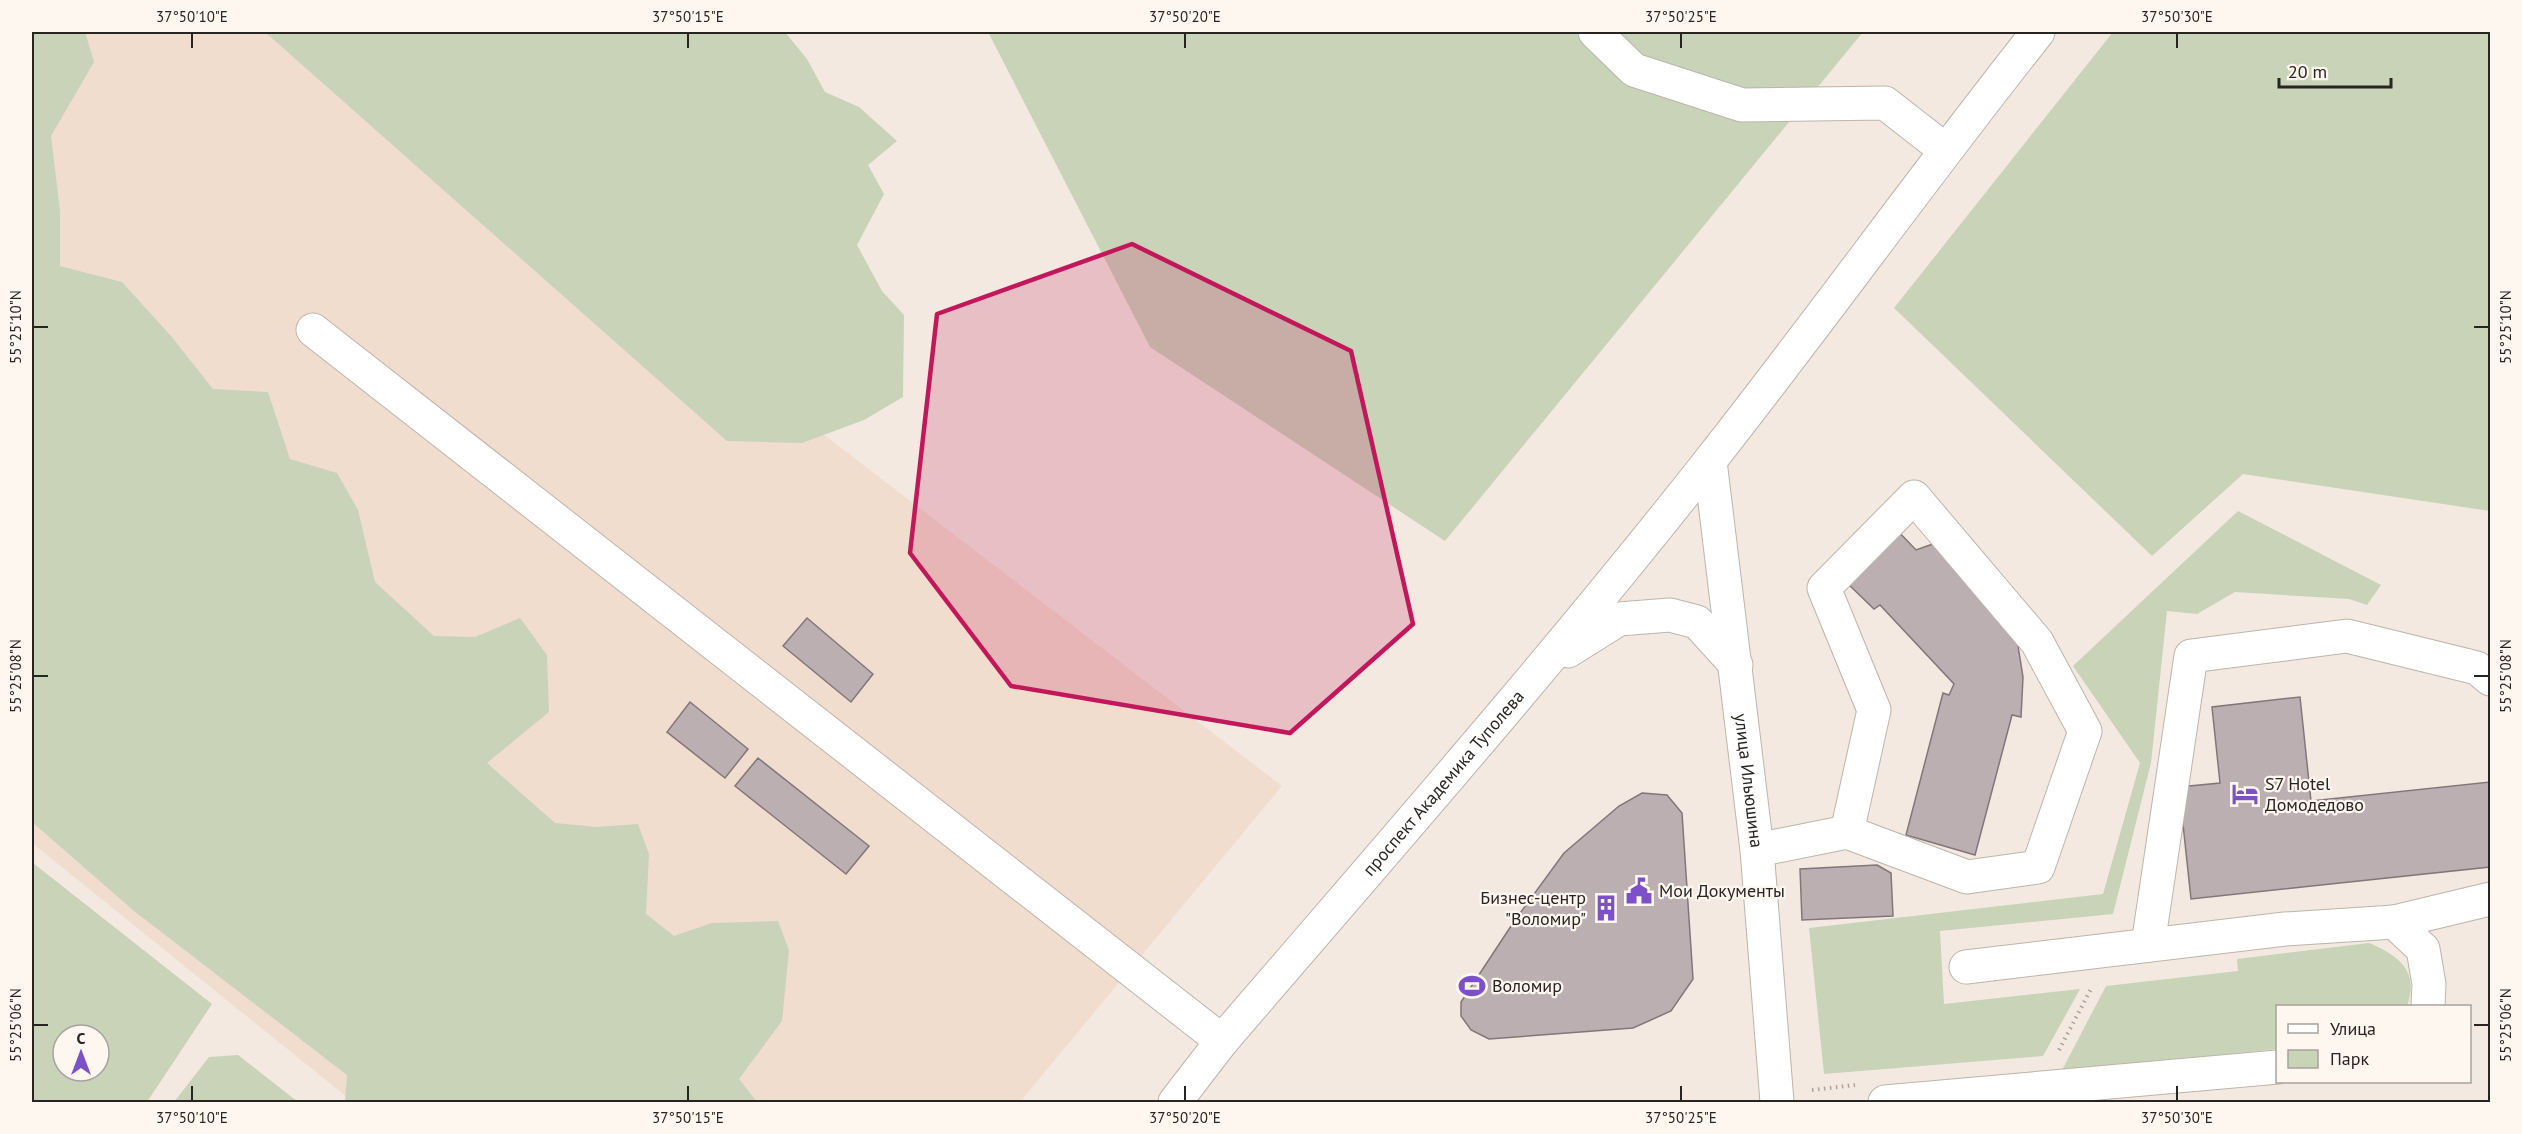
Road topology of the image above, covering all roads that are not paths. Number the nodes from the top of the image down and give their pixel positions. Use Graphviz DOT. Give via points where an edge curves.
graph roads {
  1 [pos="1595,32"];
  2 [pos="2038,32"];
  3 [pos="1944,149"];
  4 [pos="313,330"];
  5 [pos="1710,461"];
  6 [pos="1736,665"];
  7 [pos="1540,671"];
  8 [pos="2490,679"];
  9 [pos="1847,832"];
  10 [pos="1757,850"];
  11 [pos="2490,899"];
  12 [pos="2394,922"];
  13 [pos="2148,945"];
  14 [pos="1966,967"];
  15 [pos="2428,1005"];
  16 [pos="1222,1041"];
  17 [pos="2276,1067"];
  18 [pos="1175,1102"];
  19 [pos="1777,1102"];
  20 [pos="1885,1102"];
  1 -- 3 [label="main road" via="1634,69 1742,105 1885,103"];
  2 -- 3 [label="main road, проспект Академика Туполева"];
  3 -- 5 [label="main road, проспект Академика Туполева"];
  4 -- 16 [label="main road"];
  5 -- 6 [label="main road, улица Ильюшина"];
  5 -- 7 [label="main road, проспект Академика Туполева"];
  6 -- 7 [label="main road" via="1697,622 1670,615 1644,615 1619,619"];
  6 -- 10 [label="main road, улица Ильюшина"];
  7 -- 16 [label="main road, проспект Академика Туполева"];
  8 -- 13 [label="main road" via="2477,668 2346,636 2191,656"];
  9 -- 9 [label="main road" via="1874,710 1824,588 1914,497 2037,642 2085,731 2038,867 1967,877"];
  9 -- 10 [label="main road"];
  10 -- 19 [label="main road, улица Ильюшина"];
  11 -- 12 [label="main road"];
  12 -- 13 [label="main road" via="2285,929"];
  12 -- 15 [label="main road" via="2423,949"];
  13 -- 14 [label="main road"];
  16 -- 18 [label="main road, проспект Академика Туполева"];
  17 -- 20 [label="main road"];
}
